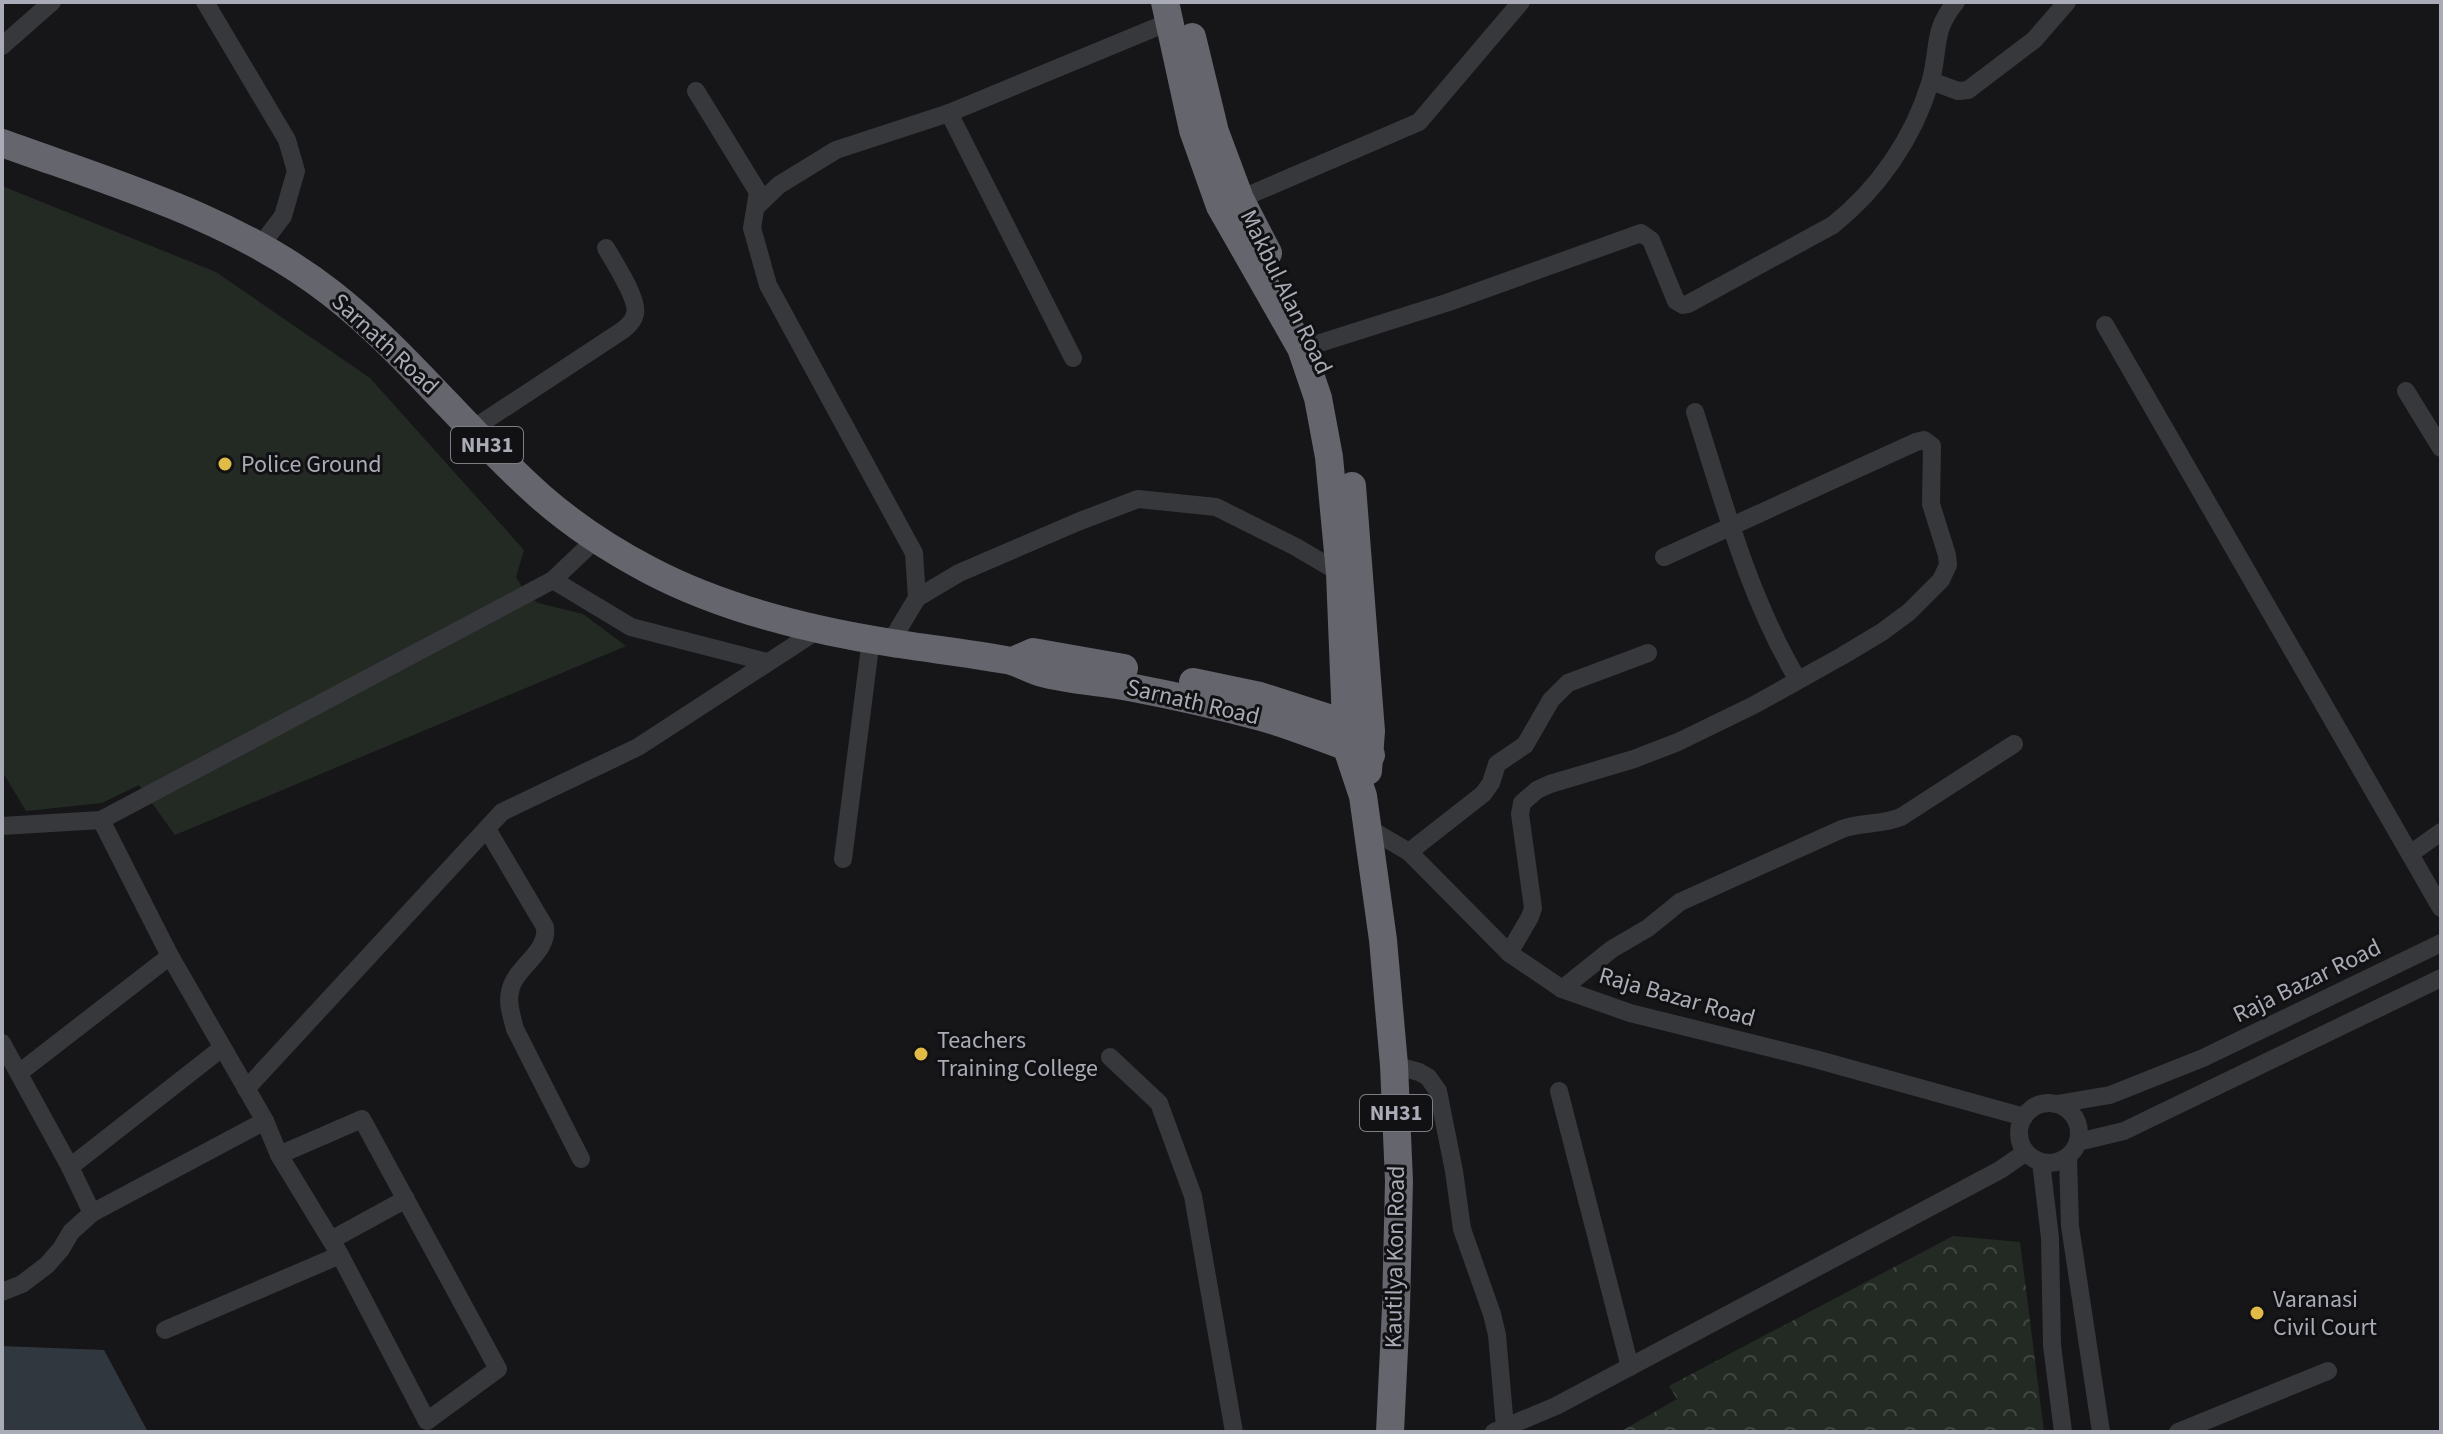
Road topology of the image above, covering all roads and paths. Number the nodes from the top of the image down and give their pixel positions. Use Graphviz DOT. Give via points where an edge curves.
graph roads {
  1 [pos="52,2"];
  2 [pos="205,2"];
  3 [pos="1521,2"];
  4 [pos="1956,2"];
  5 [pos="2067,2"];
  6 [pos="1173,9"];
  7 [pos="2,46"];
  8 [pos="1931,81"];
  9 [pos="696,91"];
  10 [pos="949,113"];
  11 [pos="2,143"];
  12 [pos="1240,199"];
  13 [pos="756,207"];
  14 [pos="261,245"];
  15 [pos="606,248"];
  16 [pos="2105,325"];
  17 [pos="1317,344"];
  18 [pos="1073,358"];
  19 [pos="2406,391"];
  20 [pos="1695,412"];
  21 [pos="471,430"];
  22 [pos="2441,448"];
  23 [pos="1732,526"];
  24 [pos="596,539"];
  25 [pos="1664,557"];
  26 [pos="1340,573"];
  27 [pos="553,580"];
  28 [pos="917,598"];
  29 [pos="818,630"];
  30 [pos="880,641"];
  31 [pos="1648,653"];
  32 [pos="767,662"];
  33 [pos="1798,680"];
  34 [pos="1359,739"];
  35 [pos="2014,744"];
  36 [pos="101,820"];
  37 [pos="2,826"];
  38 [pos="1368,828"];
  39 [pos="487,829"];
  40 [pos="2441,832"];
  41 [pos="1409,852"];
  42 [pos="2410,854"];
  43 [pos="843,859"];
  44 [pos="2441,908"];
  45 [pos="2441,943"];
  46 [pos="1509,953"];
  47 [pos="170,956"];
  48 [pos="2441,978"];
  49 [pos="1562,989"];
  50 [pos="2,1043"];
  51 [pos="222,1048"];
  52 [pos="1110,1057"];
  53 [pos="1394,1065"];
  54 [pos="19,1073"];
  55 [pos="246,1089"];
  56 [pos="1559,1091"];
  57 [pos="2057,1104"];
  58 [pos="2024,1117"];
  59 [pos="265,1121"];
  60 [pos="2073,1149"];
  61 [pos="279,1155"];
  62 [pos="2034,1157"];
  63 [pos="581,1159"];
  64 [pos="70,1167"];
  65 [pos="406,1199"];
  66 [pos="92,1213"];
  67 [pos="335,1248"];
  68 [pos="2,1292"];
  69 [pos="165,1330"];
  70 [pos="1630,1367"];
  71 [pos="2328,1371"];
  72 [pos="1528,1425"];
  73 [pos="1499,1430"];
  74 [pos="1234,1432"];
  75 [pos="1390,1432"];
  76 [pos="2063,1432"];
  77 [pos="2101,1432"];
  78 [pos="2178,1432"];
  1 -- 7 [label="street"];
  2 -- 14 [label="street" via="287,140 296,171 283,216"];
  3 -- 12 [label="street" via="1419,122"];
  4 -- 8 [label="street" via="1939,29"];
  5 -- 8 [label="street" via="2034,40 1968,90"];
  6 -- 10 [label="street"];
  6 -- 12 [label="highway, Makbul Alan Road" via="1194,48 1215,132"];
  6 -- 26 [label="highway, Makbul Alan Road" via="1193,130 1220,206 1301,348 1318,398"];
  8 -- 17 [label="street" via="1902,145 1853,209 1688,304 1676,301 1651,240 1641,233"];
  9 -- 13 [label="street" via="758,192"];
  10 -- 13 [label="street" via="836,150 779,185"];
  10 -- 18 [label="street"];
  11 -- 14 [label="highway, Sarnath Road / NH31" via="200,216"];
  12 -- 17 [label="highway, Makbul Alan Road"];
  13 -- 28 [label="street" via="752,228 768,285 914,553"];
  14 -- 21 [label="highway, Sarnath Road / NH31" via="330,292 393,346"];
  15 -- 21 [label="street" via="635,303 631,322"];
  16 -- 42 [label="street"];
  17 -- 34 [label="highway, Makbul Alan Road" via="1337,398 1348,451"];
  19 -- 22 [label="street"];
  20 -- 23 [label="street"];
  21 -- 24 [label="highway, Sarnath Road / NH31" via="542,498"];
  23 -- 25 [label="street"];
  23 -- 33 [label="street" via="1764,616"];
  23 -- 33 [label="street" via="1916,442 1932,446 1931,504 1947,555 1946,573 1882,632"];
  24 -- 27 [label="street"];
  24 -- 29 [label="highway, Sarnath Road / NH31" via="700,593"];
  26 -- 28 [label="street" via="1216,507 1138,499 959,573"];
  26 -- 34 [label="highway, Makbul Alan Road"];
  27 -- 32 [label="street" via="631,627"];
  27 -- 36 [label="street"];
  28 -- 30 [label="street"];
  29 -- 30 [label="highway, Sarnath Road / NH31"];
  29 -- 32 [label="street"];
  30 -- 34 [label="highway, Sarnath Road / NH31" via="1012,660 1040,673 1134,688"];
  30 -- 43 [label="street"];
  31 -- 41 [label="street" via="1562,688 1525,745 1497,764 1488,789"];
  32 -- 39 [label="street" via="638,747 502,812"];
  33 -- 46 [label="street" via="1678,742 1550,784 1528,797 1520,814 1533,908"];
  34 -- 38 [label="highway, Kautilya Kon Road / NH31"];
  35 -- 49 [label="street" via="1901,817 1842,829 1680,902"];
  36 -- 37 [label="street"];
  36 -- 47 [label="street"];
  38 -- 41 [label="street, Raja Bazar Road"];
  38 -- 53 [label="highway, Kautilya Kon Road / NH31"];
  39 -- 55 [label="street"];
  39 -- 63 [label="street" via="545,927 545,940 513,981 509,1001 515,1029"];
  40 -- 42 [label="street"];
  41 -- 46 [label="street, Raja Bazar Road"];
  42 -- 44 [label="street"];
  45 -- 57 [label="street, Raja Bazar Road" via="2190,1064 2110,1095"];
  46 -- 49 [label="street, Raja Bazar Road"];
  47 -- 51 [label="street"];
  47 -- 54 [label="street"];
  48 -- 60 [label="street" via="2124,1131"];
  49 -- 58 [label="street, Raja Bazar Road" via="1630,1013"];
  50 -- 54 [label="street"];
  51 -- 55 [label="street"];
  51 -- 64 [label="street"];
  52 -- 74 [label="street" via="1159,1103 1193,1196"];
  53 -- 73 [label="street" via="1428,1077 1438,1091 1462,1229 1497,1335"];
  53 -- 75 [label="highway, Kautilya Kon Road / NH31" via="1399,1181"];
  54 -- 64 [label="street"];
  55 -- 59 [label="street"];
  56 -- 70 [label="street"];
  57 -- 58 [label="street" via="2038,1105"];
  57 -- 60 [label="street" via="2078,1123"];
  58 -- 62 [label="street" via="2019,1135"];
  59 -- 61 [label="street"];
  59 -- 66 [label="street"];
  60 -- 62 [label="street" via="2051,1164"];
  60 -- 77 [label="street" via="2070,1226"];
  61 -- 65 [label="street" via="362,1119"];
  61 -- 67 [label="street"];
  62 -- 70 [label="street" via="2000,1170"];
  62 -- 76 [label="street" via="2050,1238 2052,1345"];
  64 -- 66 [label="street"];
  65 -- 67 [label="street"];
  65 -- 67 [label="street" via="498,1369 427,1421"];
  66 -- 68 [label="street" via="47,1265"];
  67 -- 69 [label="street"];
  70 -- 72 [label="street"];
  71 -- 78 [label="street"];
  72 -- 73 [label="street"];
}
